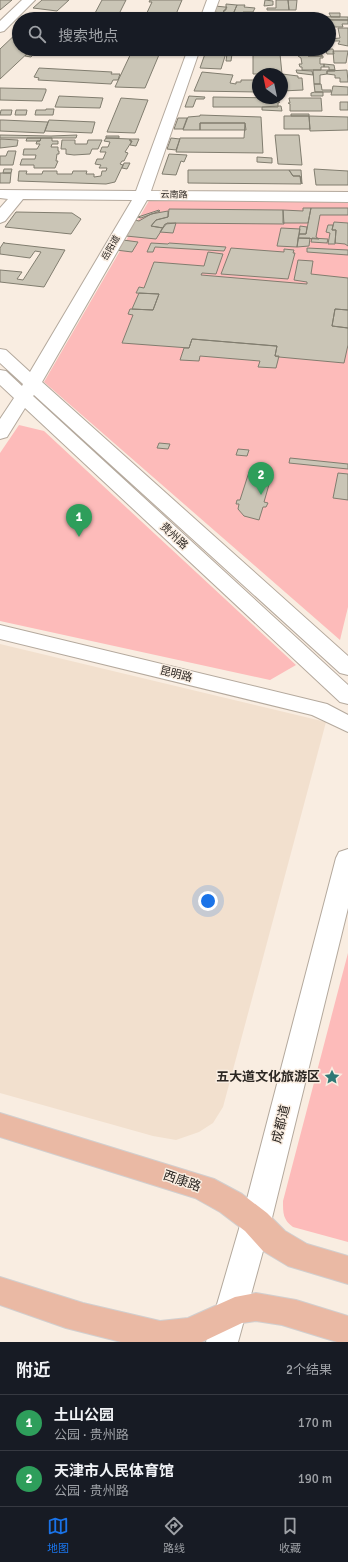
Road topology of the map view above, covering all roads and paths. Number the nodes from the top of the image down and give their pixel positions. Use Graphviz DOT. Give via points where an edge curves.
graph roads {
  1 [pos="29,0"];
  2 [pos="213,0"];
  3 [pos="17,12"];
  4 [pos="209,12"];
  5 [pos="12,16"];
  6 [pos="0,28"];
  7 [pos="192,56"];
  8 [pos="0,194"];
  9 [pos="19,194"];
  10 [pos="142,195"];
  11 [pos="348,197"];
  12 [pos="0,218"];
  13 [pos="0,354"];
  14 [pos="0,375"];
  15 [pos="28,390"];
  16 [pos="0,433"];
  17 [pos="0,632"];
  18 [pos="339,654"];
  19 [pos="348,668"];
  20 [pos="348,697"];
  21 [pos="348,724"];
  22 [pos="348,858"];
  23 [pos="0,1125"];
  24 [pos="256,1222"];
  25 [pos="348,1270"];
  26 [pos="0,1291"];
  27 [pos="226,1328"];
  28 [pos="348,1331"];
  1 -- 3 [label="street"];
  2 -- 4 [label="street"];
  5 -- 6 [label="street"];
  7 -- 10 [label="street, 岳阳道"];
  8 -- 9 [label="street, 云南路"];
  9 -- 10 [label="street, 云南路"];
  9 -- 12 [label="street"];
  10 -- 11 [label="street, 云南路"];
  10 -- 15 [label="street, 岳阳道"];
  13 -- 15 [label="street, 贵州路"];
  14 -- 15 [label="street, 贵州路"];
  15 -- 16 [label="street, 岳阳道"];
  15 -- 18 [label="street, 贵州路"];
  15 -- 20 [label="street, 贵州路"];
  17 -- 21 [label="street, 昆明路" via="319,709"];
  18 -- 19 [label="street, 贵州路"];
  22 -- 24 [label="street, 成都道"];
  23 -- 24 [label="main road, 西康路" via="204,1188 231,1203"];
  24 -- 25 [label="main road, 西康路" via="274,1241 300,1256"];
  24 -- 27 [label="street, 成都道"];
  26 -- 27 [label="main road" via="73,1316 168,1337"];
  27 -- 28 [label="main road" via="247,1308 267,1307"];
}
